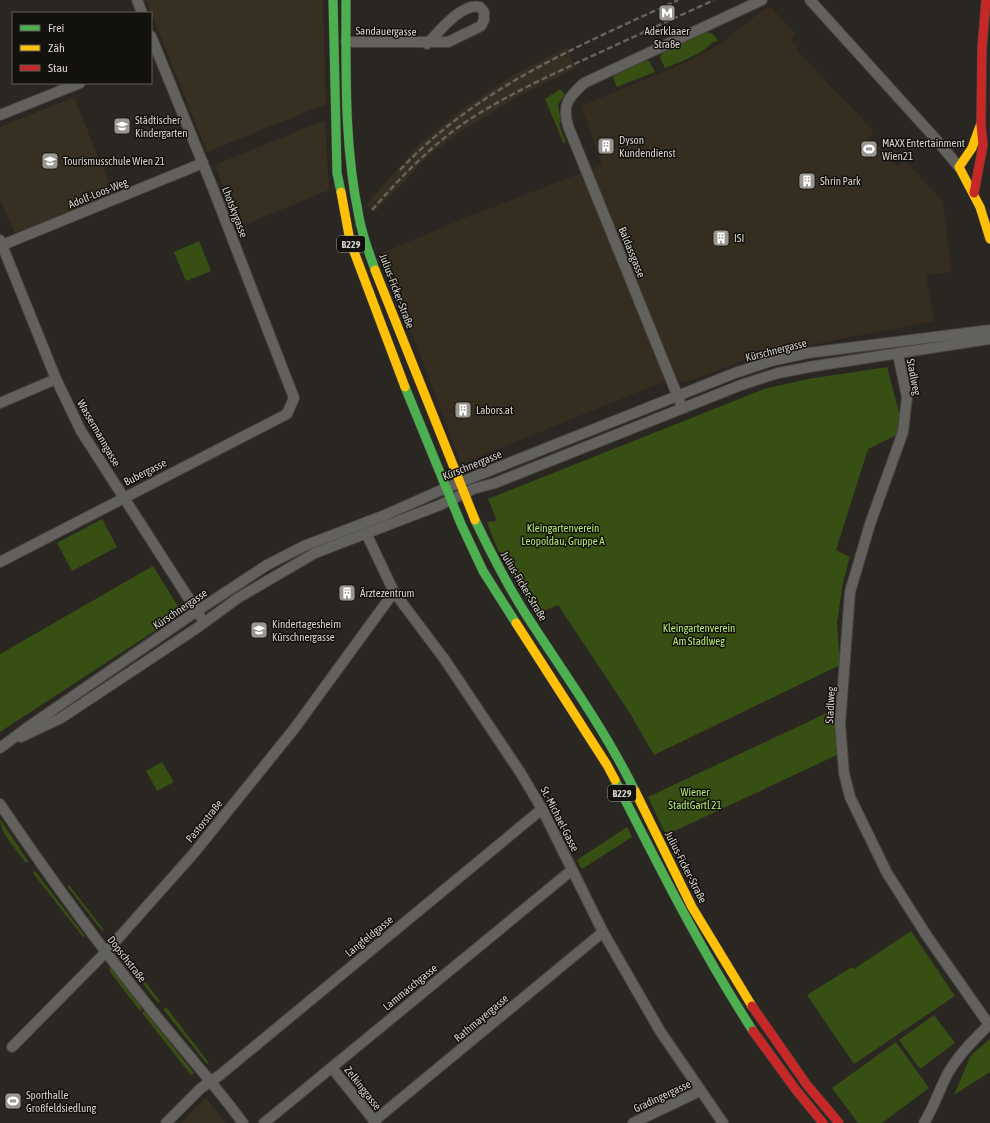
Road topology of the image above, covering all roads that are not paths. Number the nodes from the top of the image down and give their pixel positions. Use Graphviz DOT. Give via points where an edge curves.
graph roads {
  1 [pos="137,0"];
  2 [pos="333,0"];
  3 [pos="346,0"];
  4 [pos="762,0"];
  5 [pos="810,0"];
  6 [pos="986,0"];
  7 [pos="142,12"];
  8 [pos="152,42"];
  9 [pos="334,42"];
  10 [pos="346,42"];
  11 [pos="426,44"];
  12 [pos="154,54"];
  13 [pos="78,84"];
  14 [pos="0,115"];
  15 [pos="981,126"];
  16 [pos="981,157"];
  17 [pos="203,163"];
  18 [pos="960,169"];
  19 [pos="974,193"];
  20 [pos="990,239"];
  21 [pos="1,243"];
  22 [pos="990,330"];
  23 [pos="990,339"];
  24 [pos="898,355"];
  25 [pos="56,379"];
  26 [pos="678,396"];
  27 [pos="294,398"];
  28 [pos="0,403"];
  29 [pos="683,408"];
  30 [pos="460,483"];
  31 [pos="446,488"];
  32 [pos="463,493"];
  33 [pos="123,497"];
  34 [pos="451,500"];
  35 [pos="366,533"];
  36 [pos="0,562"];
  37 [pos="394,592"];
  38 [pos="197,611"];
  39 [pos="205,623"];
  40 [pos="12,740"];
  41 [pos="0,748"];
  42 [pos="0,804"];
  43 [pos="542,809"];
  44 [pos="572,870"];
  45 [pos="603,932"];
  46 [pos="106,952"];
  47 [pos="990,1025"];
  48 [pos="12,1047"];
  49 [pos="332,1068"];
  50 [pos="211,1081"];
  51 [pos="700,1091"];
  52 [pos="375,1122"];
  53 [pos="166,1123"];
  54 [pos="243,1123"];
  55 [pos="264,1123"];
  56 [pos="634,1123"];
  57 [pos="723,1123"];
  58 [pos="823,1123"];
  59 [pos="839,1123"];
  60 [pos="924,1123"];
  1 -- 7 [label="street"];
  2 -- 9 [label="main road, B229"];
  3 -- 10 [label="main road, Julius-Ficker-Straße / B229"];
  4 -- 26 [label="street, Baldassgasse" via="584,83 565,104 568,126"];
  5 -- 18 [label="street"];
  6 -- 15 [label="main road" via="982,48"];
  8 -- 12 [label="street, Lhotskygasse"];
  9 -- 10 [label="main road"];
  9 -- 31 [label="main road, B229" via="337,173 350,241"];
  10 -- 11 [label="street, Sandauergasse"];
  10 -- 30 [label="main road, Julius-Ficker-Straße / B229" via="351,170 360,224 377,277"];
  11 -- 11 [label="street, Sandauergasse" via="448,42 481,26 484,12 480,7 468,7 458,13"];
  12 -- 17 [label="street, Lhotskygasse"];
  13 -- 14 [label="street"];
  15 -- 16 [label="main road"];
  15 -- 18 [label="main road"];
  16 -- 18 [label="main road" via="975,164"];
  16 -- 19 [label="main road"];
  17 -- 21 [label="street, Adolf-Loos-Weg"];
  17 -- 27 [label="street, Lhotskygasse"];
  18 -- 19 [label="main road"];
  19 -- 20 [label="main road"];
  21 -- 25 [label="street, Wassermanngasse"];
  22 -- 26 [label="street, Kürschnergasse" via="808,353 771,361"];
  23 -- 24 [label="street, Kürschnergasse"];
  24 -- 29 [label="street, Kürschnergasse" via="778,373"];
  24 -- 47 [label="street, Stadlweg" via="907,397 902,432 850,592 840,724 844,773 850,797 887,873 927,936"];
  25 -- 28 [label="street"];
  25 -- 33 [label="street, Wassermanngasse" via="81,431"];
  26 -- 29 [label="street, Baldassgasse"];
  26 -- 30 [label="street, Kürschnergasse"];
  27 -- 33 [label="street, Bubergasse" via="287,414"];
  29 -- 32 [label="street, Kürschnergasse"];
  30 -- 31 [label="street, Kürschnergasse"];
  30 -- 32 [label="main road, Julius-Ficker-Straße / B229"];
  31 -- 34 [label="main road, B229"];
  31 -- 38 [label="street, Kürschnergasse" via="304,546 267,565"];
  32 -- 34 [label="street, Kürschnergasse"];
  32 -- 59 [label="main road, Julius-Ficker-Straße / B229" via="504,578 619,759 704,929 749,1002 807,1085"];
  33 -- 36 [label="street, Bubergasse"];
  33 -- 38 [label="street, Wassermanngasse"];
  34 -- 35 [label="street, Kürschnergasse"];
  34 -- 58 [label="main road, B229" via="483,571 597,747 663,876 724,986 796,1090"];
  35 -- 37 [label="street, St.-Michael-Gasse"];
  35 -- 39 [label="street, Kürschnergasse" via="315,553 287,568 238,598"];
  37 -- 43 [label="street, St.-Michael-Gasse" via="504,746"];
  37 -- 46 [label="street, Pastorstraße" via="290,734 194,853"];
  38 -- 39 [label="street, Wassermanngasse"];
  38 -- 40 [label="street, Kürschnergasse"];
  39 -- 40 [label="street, Kürschnergasse" via="61,718"];
  40 -- 41 [label="street, Kürschnergasse"];
  42 -- 46 [label="street, Dopschstraße" via="40,864"];
  43 -- 44 [label="street, St.-Michael-Gasse"];
  43 -- 50 [label="street, Langfeldgasse"];
  44 -- 45 [label="street, St.-Michael-Gasse"];
  44 -- 49 [label="street, Lammaschgasse"];
  45 -- 51 [label="street, St.-Michael-Gasse" via="660,1031"];
  45 -- 52 [label="street, Rathmayergasse"];
  46 -- 48 [label="street, Pastorstraße"];
  46 -- 50 [label="street, Dopschstraße"];
  47 -- 60 [label="street" via="963,1051 948,1074"];
  49 -- 52 [label="street, Zelkinggasse"];
  49 -- 55 [label="street, Lammaschgasse"];
  50 -- 53 [label="street, Langfeldgasse"];
  50 -- 54 [label="street, Dopschstraße"];
  51 -- 56 [label="street, Gradingergasse"];
  51 -- 57 [label="street, St.-Michael-Gasse"];
}
